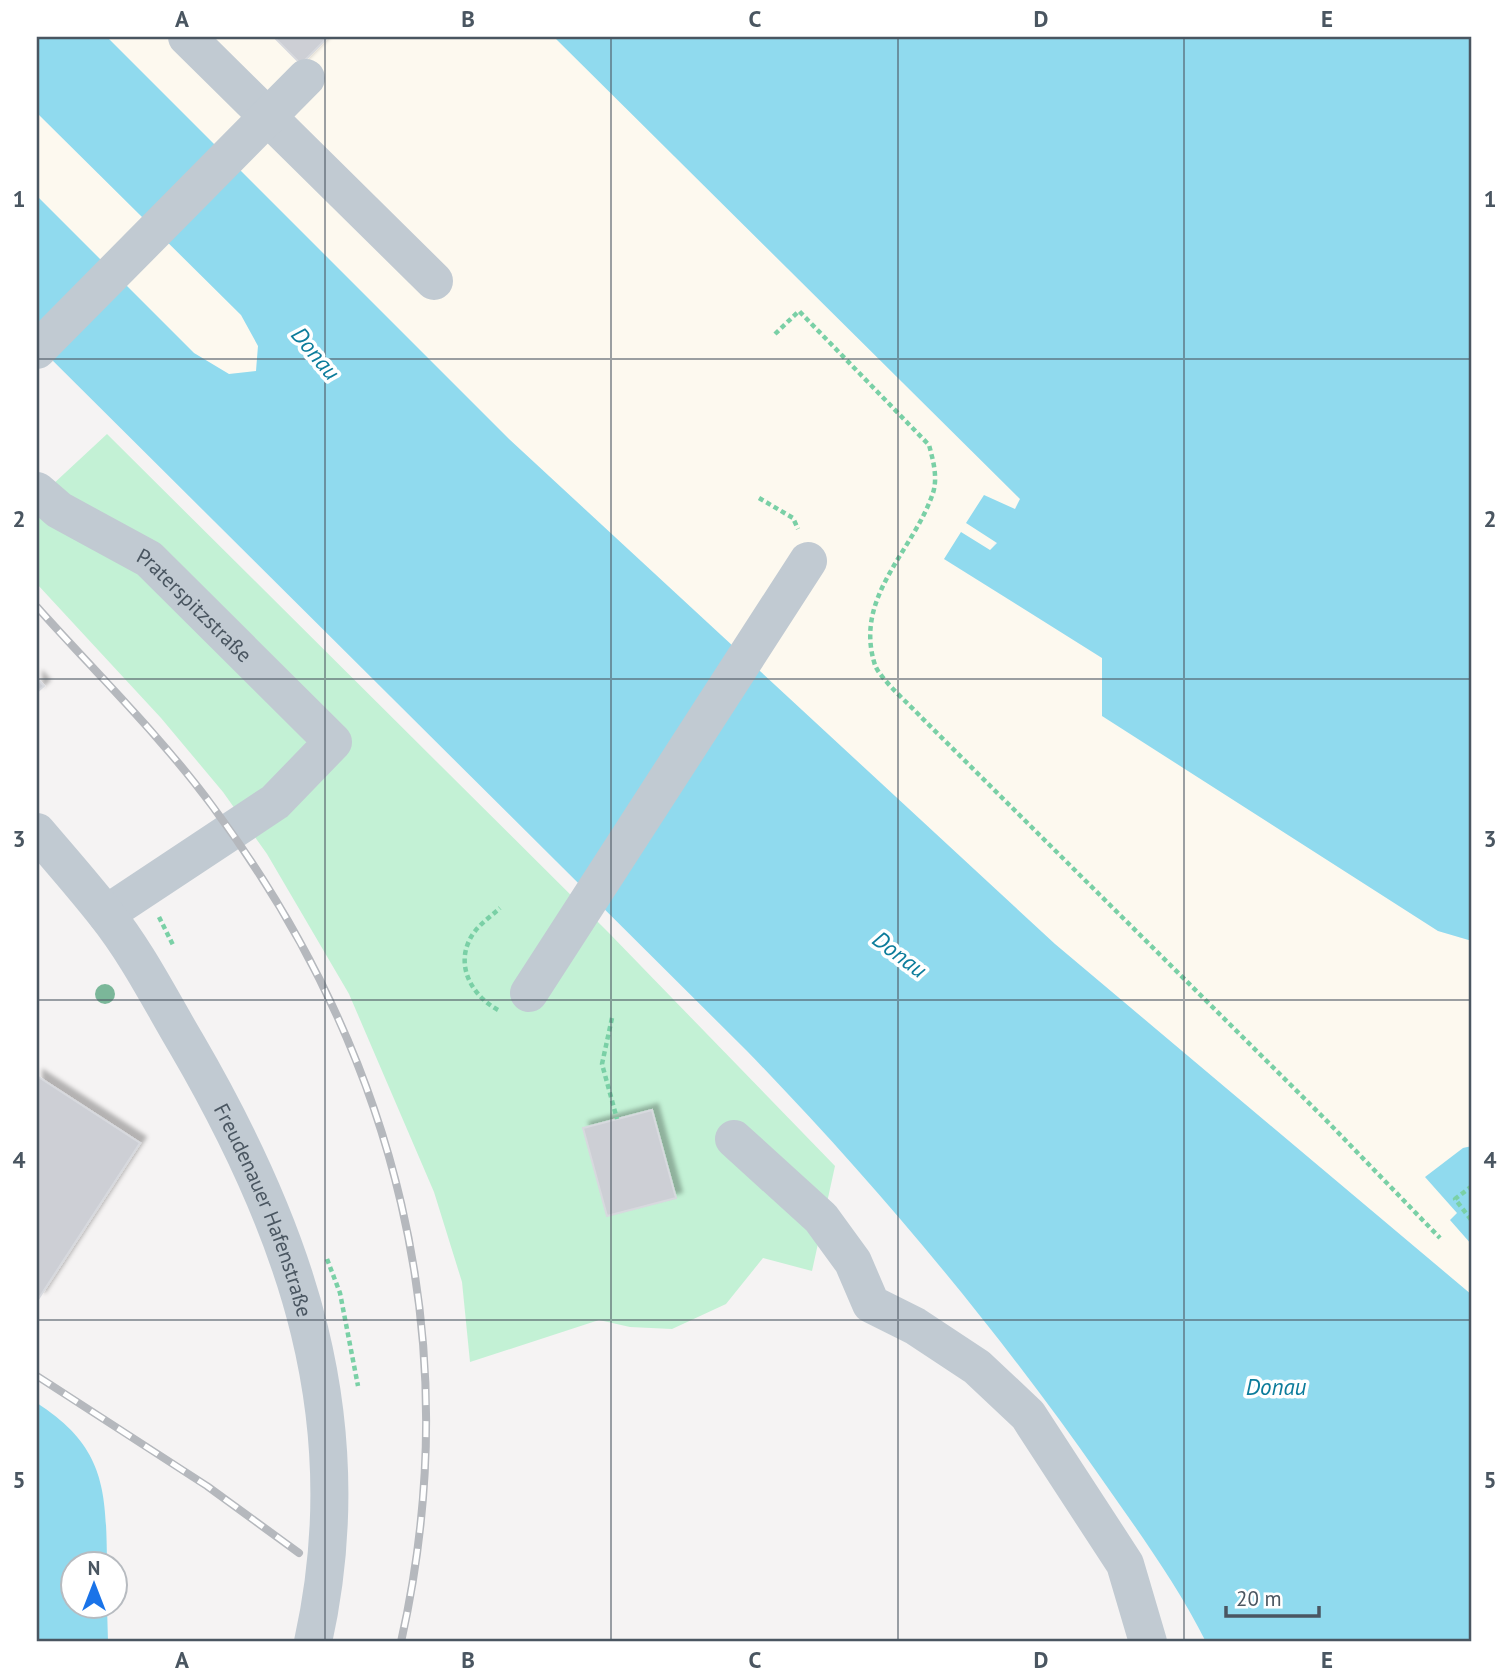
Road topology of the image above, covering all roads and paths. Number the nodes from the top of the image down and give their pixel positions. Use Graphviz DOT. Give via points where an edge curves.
graph roads {
  1 [pos="187,37"];
  2 [pos="306,78"];
  3 [pos="433,281"];
  4 [pos="775,334"];
  5 [pos="37,350"];
  6 [pos="37,491"];
  7 [pos="759,498"];
  8 [pos="793,518"];
  9 [pos="808,561"];
  10 [pos="37,832"];
  11 [pos="500,908"];
  12 [pos="106,914"];
  13 [pos="529,993"];
  14 [pos="483,1002"];
  15 [pos="612,1018"];
  16 [pos="617,1119"];
  17 [pos="734,1139"];
  18 [pos="1472,1186"];
  19 [pos="1472,1221"];
  20 [pos="1440,1238"];
  21 [pos="313,1642"];
  22 [pos="1148,1642"];
  1 -- 3 [label="street"];
  2 -- 5 [label="street, bridge"];
  4 -- 20 [label="path" via="799,311 929,445 935,468 933,491 877,595 869,628 876,667"];
  6 -- 12 [label="street, Praterspitzstraße" via="59,510 149,559 334,742 275,802"];
  7 -- 8 [label="path"];
  9 -- 13 [label="street"];
  10 -- 12 [label="street, Freudenauer Hafenstraße"];
  11 -- 14 [label="path" via="476,930 464,961 471,987"];
  12 -- 21 [label="street, Freudenauer Hafenstraße" via="213,1089 259,1182 297,1281 319,1368 331,1497 329,1552"];
  15 -- 16 [label="path" via="602,1064"];
  17 -- 22 [label="street" via="821,1218 853,1262 871,1304 915,1326 977,1367 1028,1415 1125,1564"];
  18 -- 19 [label="path" via="1455,1199"];
}
